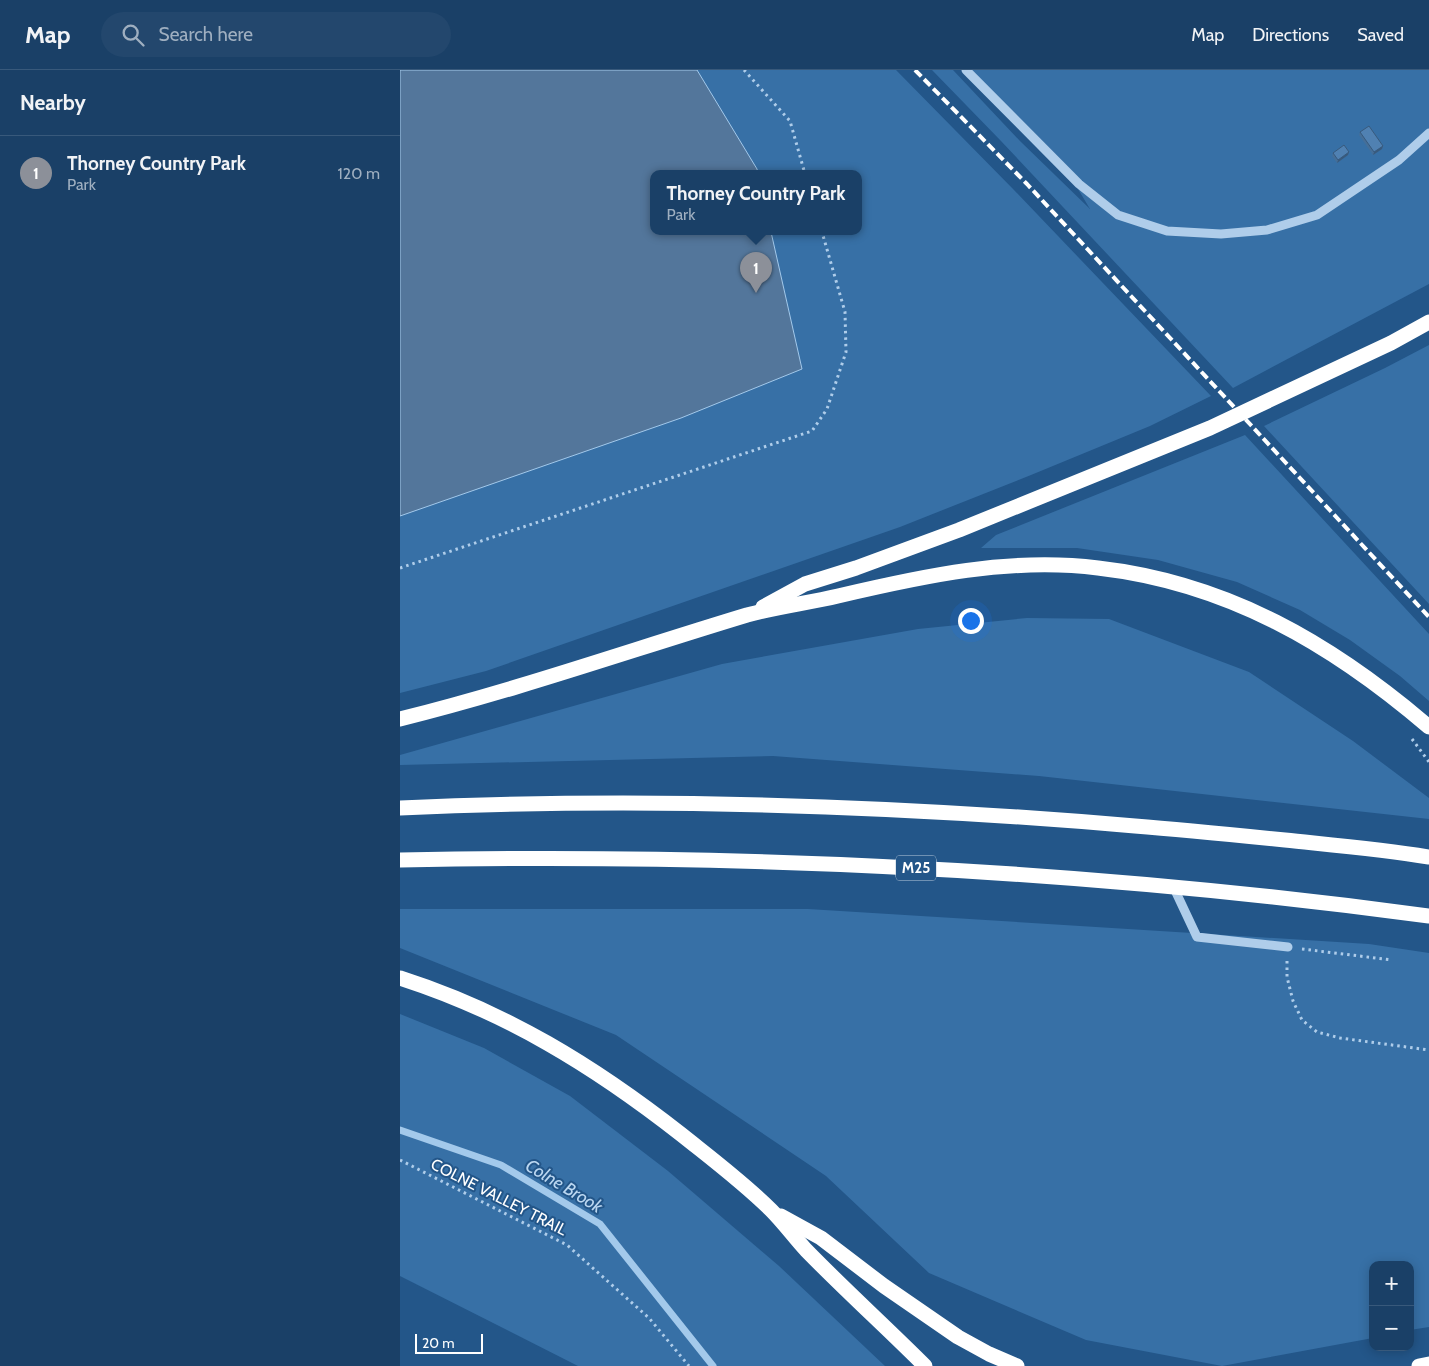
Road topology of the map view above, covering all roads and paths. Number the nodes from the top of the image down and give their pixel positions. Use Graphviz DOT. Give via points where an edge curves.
graph roads {
  1 [pos="744,70"];
  2 [pos="966,70"];
  3 [pos="1429,133"];
  4 [pos="804,170"];
  5 [pos="823,235"];
  6 [pos="1429,322"];
  7 [pos="400,568"];
  8 [pos="750,614"];
  9 [pos="400,719"];
  10 [pos="1429,727"];
  11 [pos="400,808"];
  12 [pos="1429,857"];
  13 [pos="400,860"];
  14 [pos="1173,886"];
  15 [pos="1429,916"];
  16 [pos="1288,948"];
  17 [pos="1392,960"];
  18 [pos="400,978"];
  19 [pos="1429,1050"];
  20 [pos="400,1160"];
  21 [pos="771,1210"];
  22 [pos="1429,1364"];
  23 [pos="689,1366"];
  24 [pos="925,1366"];
  25 [pos="1018,1366"];
  26 [pos="1419,1366"];
  1 -- 4 [label="path" via="790,121"];
  2 -- 3 [label="lane" via="1079,184 1118,215 1167,230 1221,234 1258,231 1317,215 1399,160"];
  5 -- 7 [label="path" via="846,312 846,352 827,409 812,431"];
  6 -- 8 [label="highway" via="1210,428 958,530 805,584"];
  8 -- 9 [label="highway" via="473,701"];
  8 -- 10 [label="highway" via="879,586 990,567 1060,565 1127,572 1211,594 1302,635 1370,679"];
  11 -- 12 [label="highway" via="582,803 869,808 1099,823"];
  13 -- 14 [label="highway, M25" via="601,858 831,863"];
  14 -- 15 [label="highway, M25"];
  14 -- 16 [label="lane" via="1197,937"];
  16 -- 17 [label="path"];
  16 -- 19 [label="path" via="1287,977 1293,1001 1302,1020 1317,1032"];
  18 -- 21 [label="highway" via="444,993 516,1025 596,1071 709,1156"];
  20 -- 23 [label="path, COLNE VALLEY TRAIL" via="567,1245 649,1318"];
  21 -- 24 [label="highway" via="806,1250"];
  21 -- 25 [label="highway" via="821,1238 958,1337"];
  22 -- 26 [label="highway"];
}
